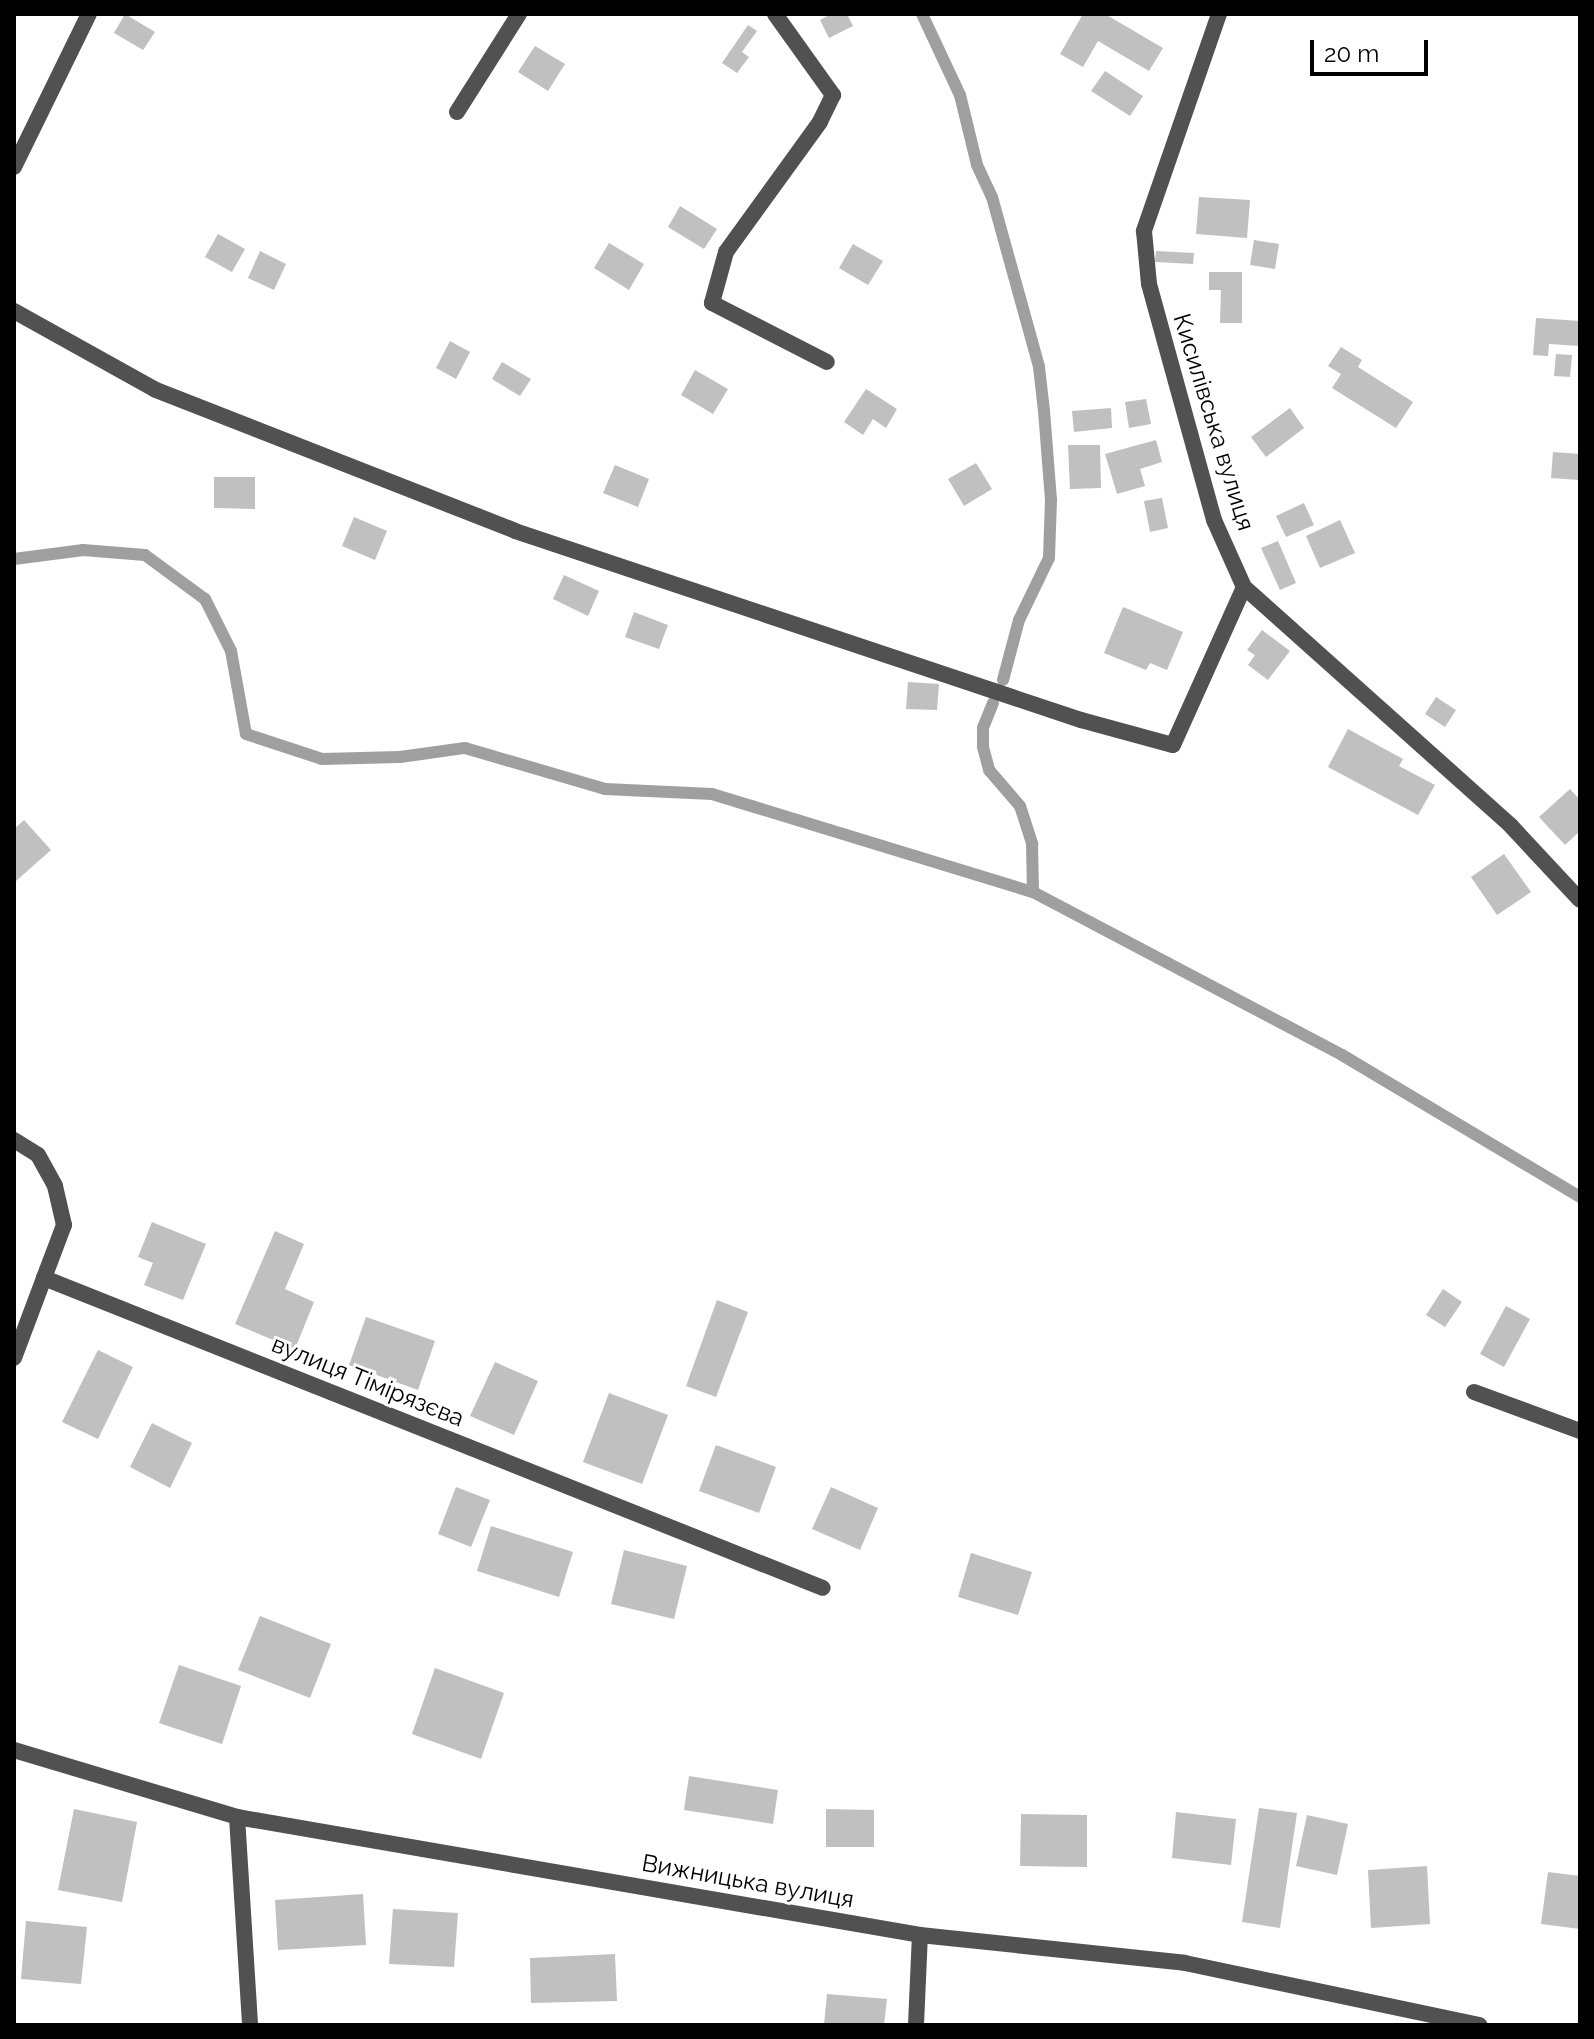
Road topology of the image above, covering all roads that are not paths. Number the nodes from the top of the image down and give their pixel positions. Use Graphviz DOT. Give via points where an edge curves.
graph roads {
  1 [pos="89,14"];
  2 [pos="519,14"];
  3 [pos="775,14"];
  4 [pos="1219,14"];
  5 [pos="457,112"];
  6 [pos="14,167"];
  7 [pos="14,311"];
  8 [pos="827,362"];
  9 [pos="1244,587"];
  10 [pos="1580,900"];
  11 [pos="14,1140"];
  12 [pos="44,1278"];
  13 [pos="14,1358"];
  14 [pos="1474,1392"];
  15 [pos="1580,1431"];
  16 [pos="823,1588"];
  17 [pos="14,1750"];
  18 [pos="237,1817"];
  19 [pos="920,1935"];
  20 [pos="250,2025"];
  21 [pos="916,2025"];
  22 [pos="1480,2025"];
  1 -- 6 [label="street"];
  2 -- 5 [label="street"];
  3 -- 8 [label="street" via="833,95 820,122 726,252 712,303"];
  4 -- 9 [label="street, Кисилівська вулиця" via="1144,231 1149,284 1185,420 1214,520"];
  7 -- 9 [label="street" via="156,390 515,531 1081,720 1173,745"];
  9 -- 10 [label="street, Кисилівська вулиця" via="1511,826"];
  11 -- 12 [label="street" via="38,1155 55,1186 64,1225"];
  12 -- 13 [label="street"];
  12 -- 16 [label="street, вулиця Тімірязєва"];
  14 -- 15 [label="street"];
  17 -- 18 [label="street, Вижницька вулиця"];
  18 -- 19 [label="street, Вижницька вулиця"];
  18 -- 20 [label="street"];
  19 -- 21 [label="street"];
  19 -- 22 [label="street, Вижницька вулиця" via="1185,1963"];
}
